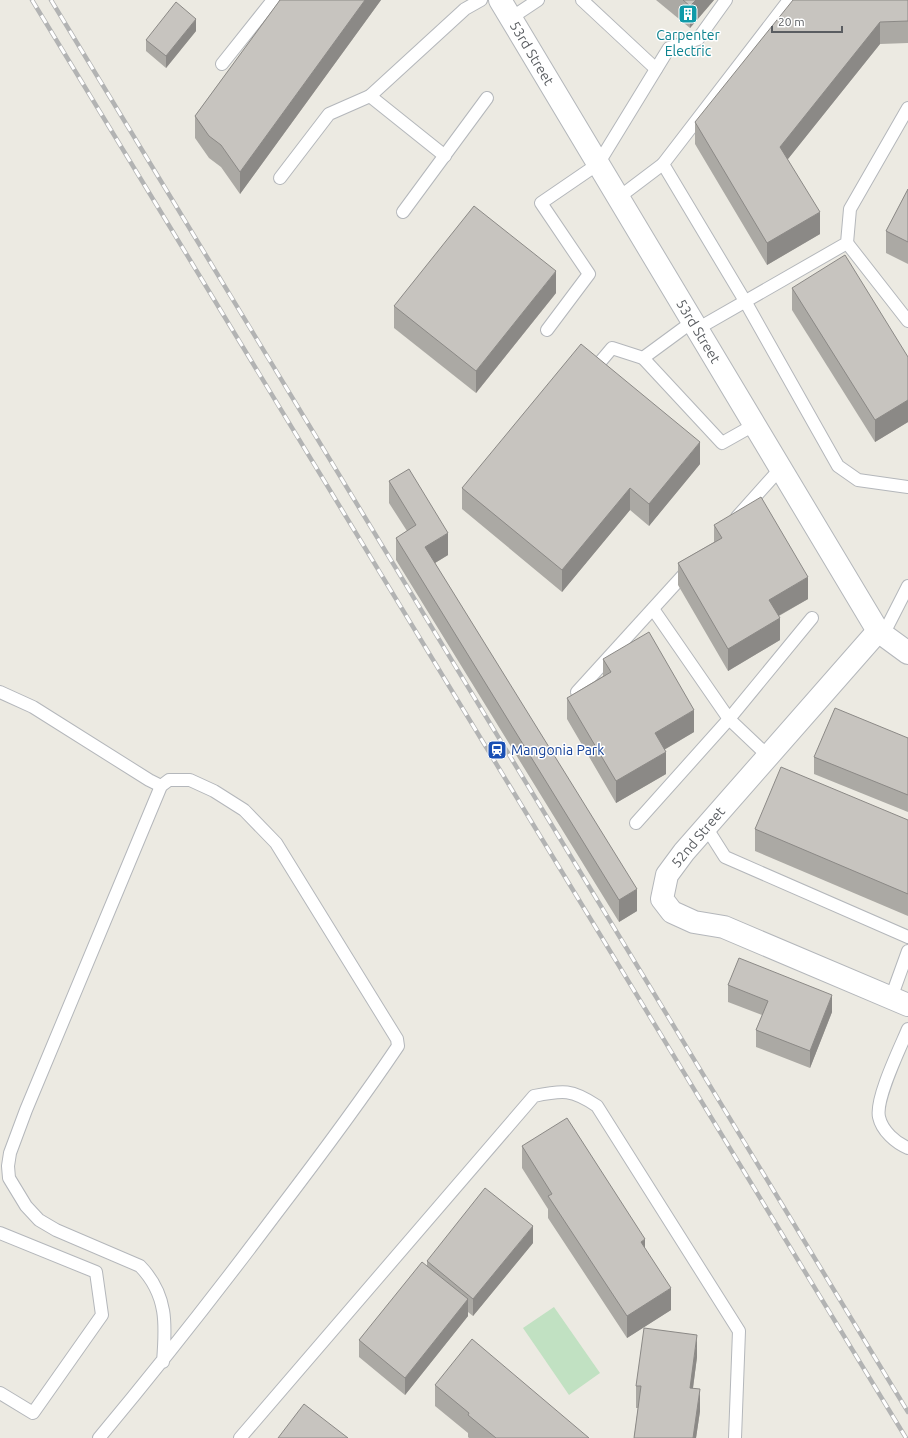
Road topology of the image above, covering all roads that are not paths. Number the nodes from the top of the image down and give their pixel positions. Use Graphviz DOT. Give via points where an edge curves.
graph roads {
  1 [pos="273,0"];
  2 [pos="480,0"];
  3 [pos="538,0"];
  4 [pos="582,0"];
  5 [pos="726,0"];
  6 [pos="789,0"];
  7 [pos="505,9"];
  8 [pos="222,64"];
  9 [pos="656,69"];
  10 [pos="370,96"];
  11 [pos="487,98"];
  12 [pos="908,108"];
  13 [pos="445,156"];
  14 [pos="598,164"];
  15 [pos="663,164"];
  16 [pos="280,178"];
  17 [pos="618,198"];
  18 [pos="404,212"];
  19 [pos="847,243"];
  20 [pos="745,301"];
  21 [pos="908,321"];
  22 [pos="694,326"];
  23 [pos="547,330"];
  24 [pos="642,358"];
  25 [pos="596,367"];
  26 [pos="754,425"];
  27 [pos="780,469"];
  28 [pos="908,487"];
  29 [pos="727,527"];
  30 [pos="695,562"];
  31 [pos="908,586"];
  32 [pos="652,609"];
  33 [pos="812,618"];
  34 [pos="880,633"];
  35 [pos="908,653"];
  36 [pos="0,692"];
  37 [pos="577,692"];
  38 [pos="729,719"];
  39 [pos="768,756"];
  40 [pos="161,786"];
  41 [pos="636,823"];
  42 [pos="706,827"];
  43 [pos="908,937"];
  44 [pos="908,951"];
  45 [pos="899,1001"];
  46 [pos="908,1029"];
  47 [pos="908,1148"];
  48 [pos="0,1233"];
  49 [pos="163,1362"];
  50 [pos="0,1393"];
  51 [pos="100,1438"];
  52 [pos="240,1438"];
  53 [pos="735,1438"];
  1 -- 8 [label="lane"];
  2 -- 10 [label="lane" via="465,9"];
  3 -- 7 [label="lane"];
  4 -- 9 [label="lane"];
  5 -- 9 [label="lane" via="698,39 669,48"];
  6 -- 15 [label="lane"];
  7 -- 14 [label="street, 53rd Street"];
  9 -- 14 [label="lane"];
  10 -- 13 [label="lane"];
  10 -- 16 [label="lane" via="329,114"];
  11 -- 13 [label="lane"];
  12 -- 19 [label="lane" via="850,209"];
  13 -- 18 [label="lane"];
  14 -- 17 [label="street, 53rd Street"];
  14 -- 23 [label="lane" via="541,203 589,274"];
  15 -- 17 [label="lane"];
  15 -- 20 [label="lane"];
  17 -- 22 [label="street, 53rd Street"];
  19 -- 20 [label="lane"];
  19 -- 21 [label="lane"];
  20 -- 22 [label="lane"];
  20 -- 28 [label="lane" via="838,466 858,480"];
  22 -- 24 [label="lane"];
  22 -- 26 [label="street, 53rd Street"];
  24 -- 25 [label="lane" via="612,348"];
  24 -- 26 [label="lane" via="722,443"];
  26 -- 27 [label="street, 53rd Street"];
  27 -- 29 [label="lane"];
  27 -- 34 [label="street, 53rd Street"];
  30 -- 32 [label="lane"];
  31 -- 34 [label="lane"];
  32 -- 37 [label="lane"];
  32 -- 38 [label="lane"];
  33 -- 38 [label="lane"];
  34 -- 35 [label="street, 53rd Street"];
  34 -- 39 [label="street, 52nd Street"];
  36 -- 40 [label="lane" via="33,707"];
  38 -- 39 [label="lane"];
  38 -- 41 [label="lane"];
  39 -- 42 [label="street, 52nd Street"];
  40 -- 49 [label="lane" via="26,1110 10,1153 8,1166 9,1178 26,1206 39,1220 56,1230 140,1266 150,1277 165,1313"];
  40 -- 49 [label="lane" via="170,780 190,780 214,791 244,810 276,843 398,1046 338,1132"];
  42 -- 43 [label="lane" via="725,858"];
  42 -- 45 [label="street, 52nd Street" via="667,875 662,899 672,912 694,922 724,927"];
  44 -- 45 [label="lane"];
  46 -- 47 [label="lane" via="879,1101 879,1117 888,1134"];
  48 -- 50 [label="lane" via="96,1272 102,1315 33,1413"];
  49 -- 51 [label="lane"];
  52 -- 53 [label="lane" via="534,1096 555,1092 580,1094 597,1106 739,1331"];
}
